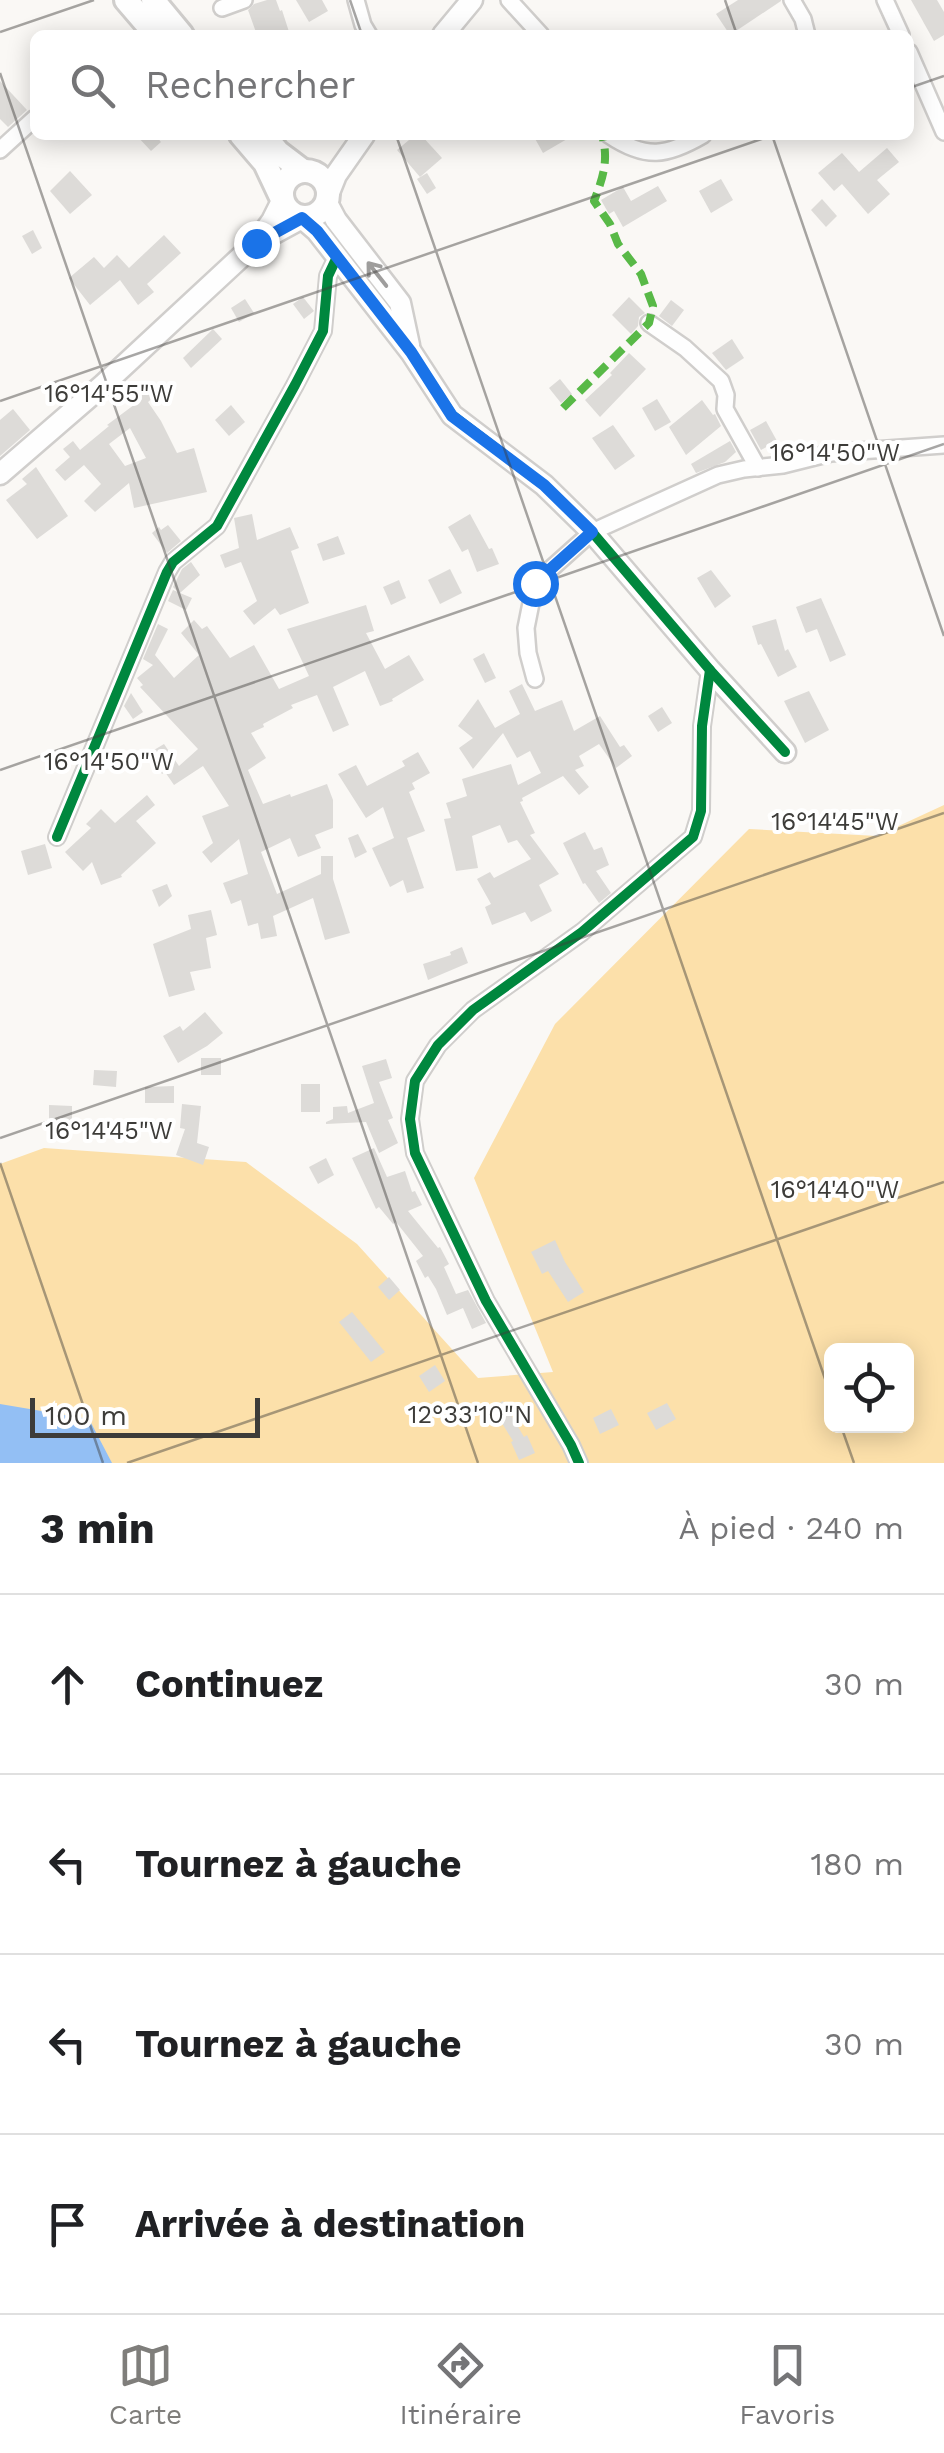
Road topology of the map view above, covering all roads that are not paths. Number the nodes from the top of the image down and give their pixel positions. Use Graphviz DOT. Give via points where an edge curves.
graph roads {
  1 [pos="126,0"];
  2 [pos="153,0"];
  3 [pos="244,0"];
  4 [pos="356,0"];
  5 [pos="472,0"];
  6 [pos="509,0"];
  7 [pos="792,0"];
  8 [pos="885,0"];
  9 [pos="222,8"];
  10 [pos="152,30"];
  11 [pos="178,30"];
  12 [pos="366,30"];
  13 [pos="447,30"];
  14 [pos="536,30"];
  15 [pos="806,30"];
  16 [pos="899,30"];
  17 [pos="914,63"];
  18 [pos="30,123"];
  19 [pos="944,132"];
  20 [pos="245,140"];
  21 [pos="269,140"];
  22 [pos="360,140"];
  23 [pos="616,140"];
  24 [pos="695,140"];
  25 [pos="0,150"];
  26 [pos="350,153"];
  27 [pos="307,171"];
  28 [pos="282,199"];
  29 [pos="328,199"];
  30 [pos="302,218"];
  31 [pos="256,243"];
  32 [pos="337,257"];
  33 [pos="649,323"];
  34 [pos="411,352"];
  35 [pos="944,445"];
  36 [pos="758,468"];
  37 [pos="0,474"];
  38 [pos="592,532"];
  39 [pos="710,670"];
  40 [pos="535,679"];
  41 [pos="785,752"];
  42 [pos="58,837"];
  43 [pos="579,1463"];
  1 -- 10 [label="main road"];
  2 -- 11 [label="main road"];
  3 -- 9 [label="street"];
  4 -- 12 [label="street"];
  5 -- 13 [label="street"];
  6 -- 14 [label="street"];
  7 -- 15 [label="street"];
  8 -- 16 [label="street"];
  17 -- 19 [label="street"];
  18 -- 25 [label="street"];
  20 -- 28 [label="main road"];
  21 -- 27 [label="main road"];
  22 -- 26 [label="street"];
  23 -- 24 [label="street" via="661,154"];
  26 -- 27 [label="street"];
  26 -- 29 [label="street"];
  27 -- 28 [label="main road" via="284,182"];
  27 -- 29 [label="main road" via="324,180"];
  28 -- 30 [label="main road"];
  28 -- 31 [label="street"];
  29 -- 30 [label="main road" via="317,215"];
  34 -- 29 [label="street, one-way" via="400,303 336,220"];
  30 -- 31 [label="street"];
  30 -- 32 [label="street"];
  31 -- 37 [label="street"];
  32 -- 34 [label="street"];
  32 -- 42 [label="street" via="328,276 323,330 217,526 173,562"];
  33 -- 36 [label="street" via="720,381 725,409"];
  34 -- 38 [label="street" via="452,416 544,485"];
  35 -- 36 [label="street" via="831,453"];
  36 -- 38 [label="street" via="718,475"];
  38 -- 39 [label="street"];
  38 -- 40 [label="street" via="535,583 526,628"];
  39 -- 41 [label="street"];
  39 -- 43 [label="street" via="701,811 693,837 582,932 473,1010 415,1081 415,1153 486,1301"];
}
